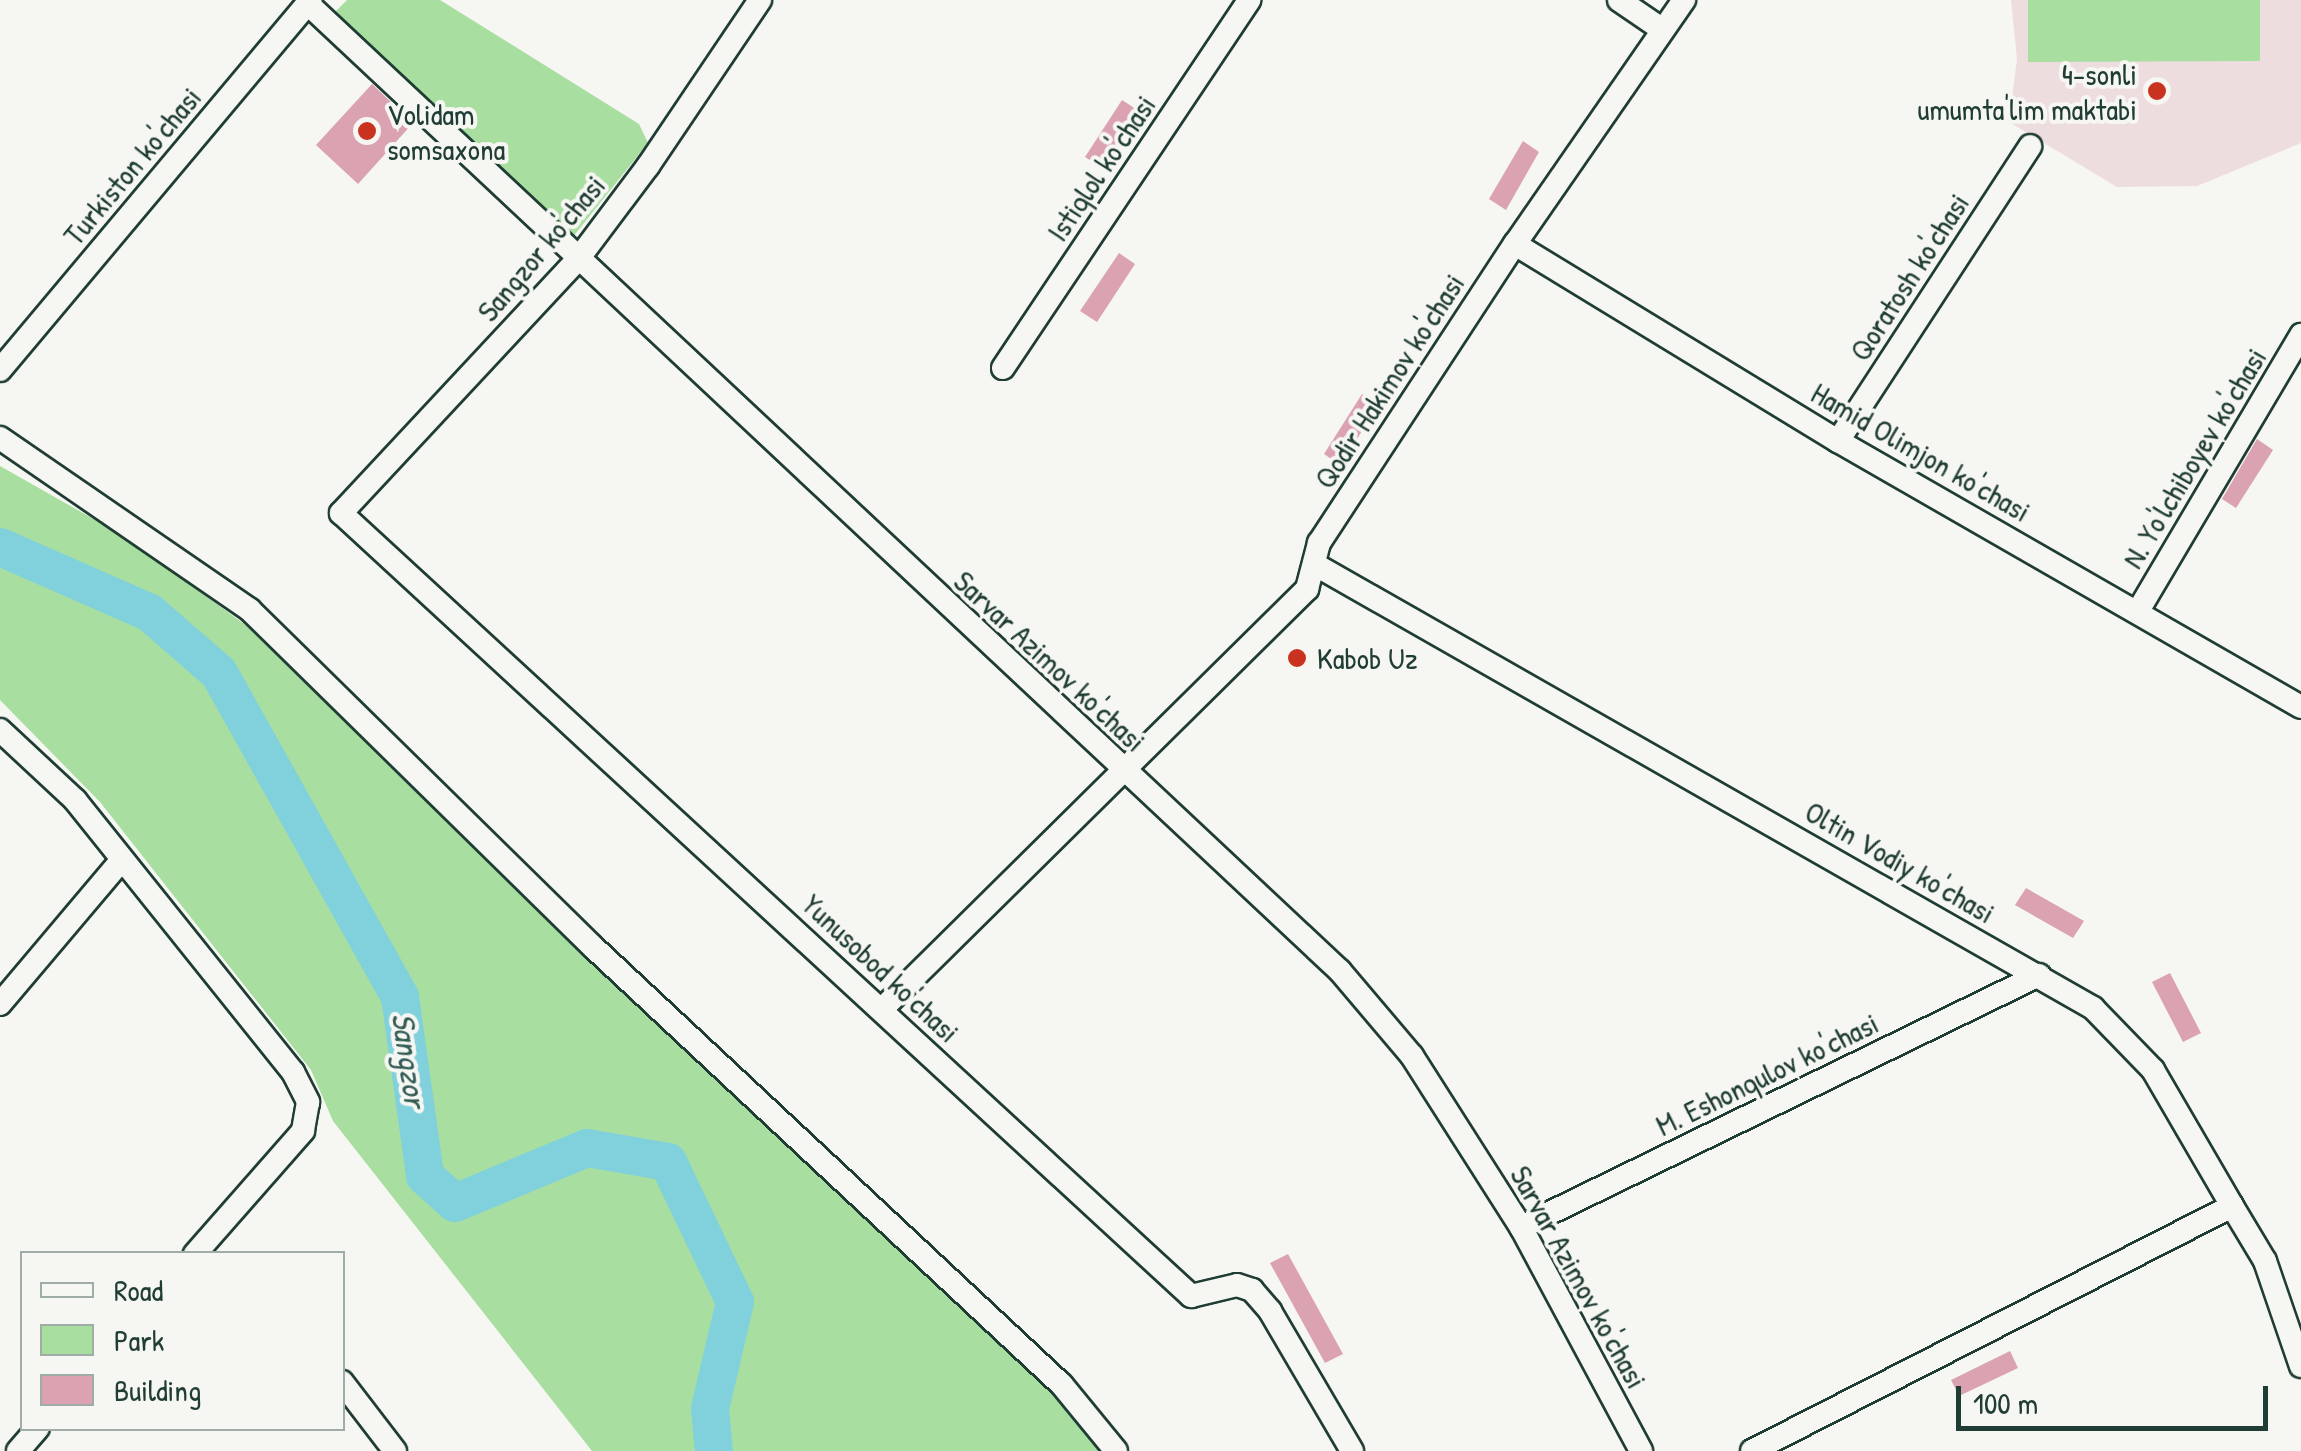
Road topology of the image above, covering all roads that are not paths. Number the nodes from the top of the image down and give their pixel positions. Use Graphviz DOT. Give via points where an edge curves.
graph roads {
  1 [pos="760,0"];
  2 [pos="1249,0"];
  3 [pos="1619,0"];
  4 [pos="1684,0"];
  5 [pos="309,2"];
  6 [pos="1662,30"];
  7 [pos="2030,146"];
  8 [pos="1515,244"];
  9 [pos="578,258"];
  10 [pos="2301,335"];
  11 [pos="1003,368"];
  12 [pos="0,370"];
  13 [pos="0,438"];
  14 [pos="1838,441"];
  15 [pos="341,512"];
  16 [pos="1314,564"];
  17 [pos="2138,611"];
  18 [pos="2301,707"];
  19 [pos="0,730"];
  20 [pos="1125,772"];
  21 [pos="120,862"];
  22 [pos="2039,976"];
  23 [pos="0,1004"];
  24 [pos="882,1009"];
  25 [pos="2232,1206"];
  26 [pos="1521,1227"];
  27 [pos="210,1248"];
  28 [pos="2301,1366"];
  29 [pos="345,1386"];
  30 [pos="35,1431"];
  31 [pos="0,1434"];
  32 [pos="16,1451"];
  33 [pos="394,1451"];
  34 [pos="1116,1451"];
  35 [pos="1352,1451"];
  36 [pos="1640,1451"];
  37 [pos="1752,1451"];
  1 -- 9 [label="street, Sangzor ko'chasi"];
  2 -- 11 [label="street, Istiqlol ko'chasi"];
  3 -- 6 [label="street"];
  4 -- 6 [label="street, Qodir Hakimov ko'chasi"];
  5 -- 9 [label="street, Sarvar Azimov ko'chasi"];
  5 -- 12 [label="street, Turkiston ko'chasi"];
  6 -- 8 [label="street, Qodir Hakimov ko'chasi"];
  7 -- 14 [label="street, Qoratosh ko'chasi"];
  8 -- 14 [label="street, Hamid Olimjon ko'chasi"];
  8 -- 16 [label="street, Qodir Hakimov ko'chasi" via="1319,543"];
  9 -- 15 [label="street, Sangzor ko'chasi"];
  9 -- 20 [label="street, Sarvar Azimov ko'chasi"];
  10 -- 17 [label="street, N. Yo'lchiboyev ko'chasi"];
  13 -- 34 [label="street" via="250,610 592,946 1062,1385"];
  14 -- 17 [label="street, Hamid Olimjon ko'chasi"];
  15 -- 24 [label="street, Yunusobod ko'chasi"];
  16 -- 20 [label="street, Qodir Hakimov ko'chasi" via="1307,589"];
  16 -- 22 [label="street, Oltin Vodiy ko'chasi"];
  17 -- 18 [label="street, Hamid Olimjon ko'chasi"];
  19 -- 21 [label="street" via="75,800"];
  20 -- 24 [label="street, Qodir Hakimov ko'chasi"];
  20 -- 26 [label="street, Sarvar Azimov ko'chasi" via="1340,971 1412,1056"];
  21 -- 23 [label="street"];
  21 -- 27 [label="street" via="293,1072 308,1102 303,1132"];
  22 -- 25 [label="street, Oltin Vodiy ko'chasi" via="2093,1008 2153,1070"];
  22 -- 26 [label="street, M. Eshonqulov ko'chasi"];
  24 -- 35 [label="street, Yunusobod ko'chasi" via="1191,1296 1236,1284 1252,1290"];
  25 -- 28 [label="street, Oltin Vodiy ko'chasi" via="2265,1261"];
  25 -- 37 [label="street"];
  26 -- 36 [label="street, Sarvar Azimov ko'chasi"];
  29 -- 33 [label="street"];
  30 -- 32 [label="street"];
  31 -- 32 [label="street"];
}
